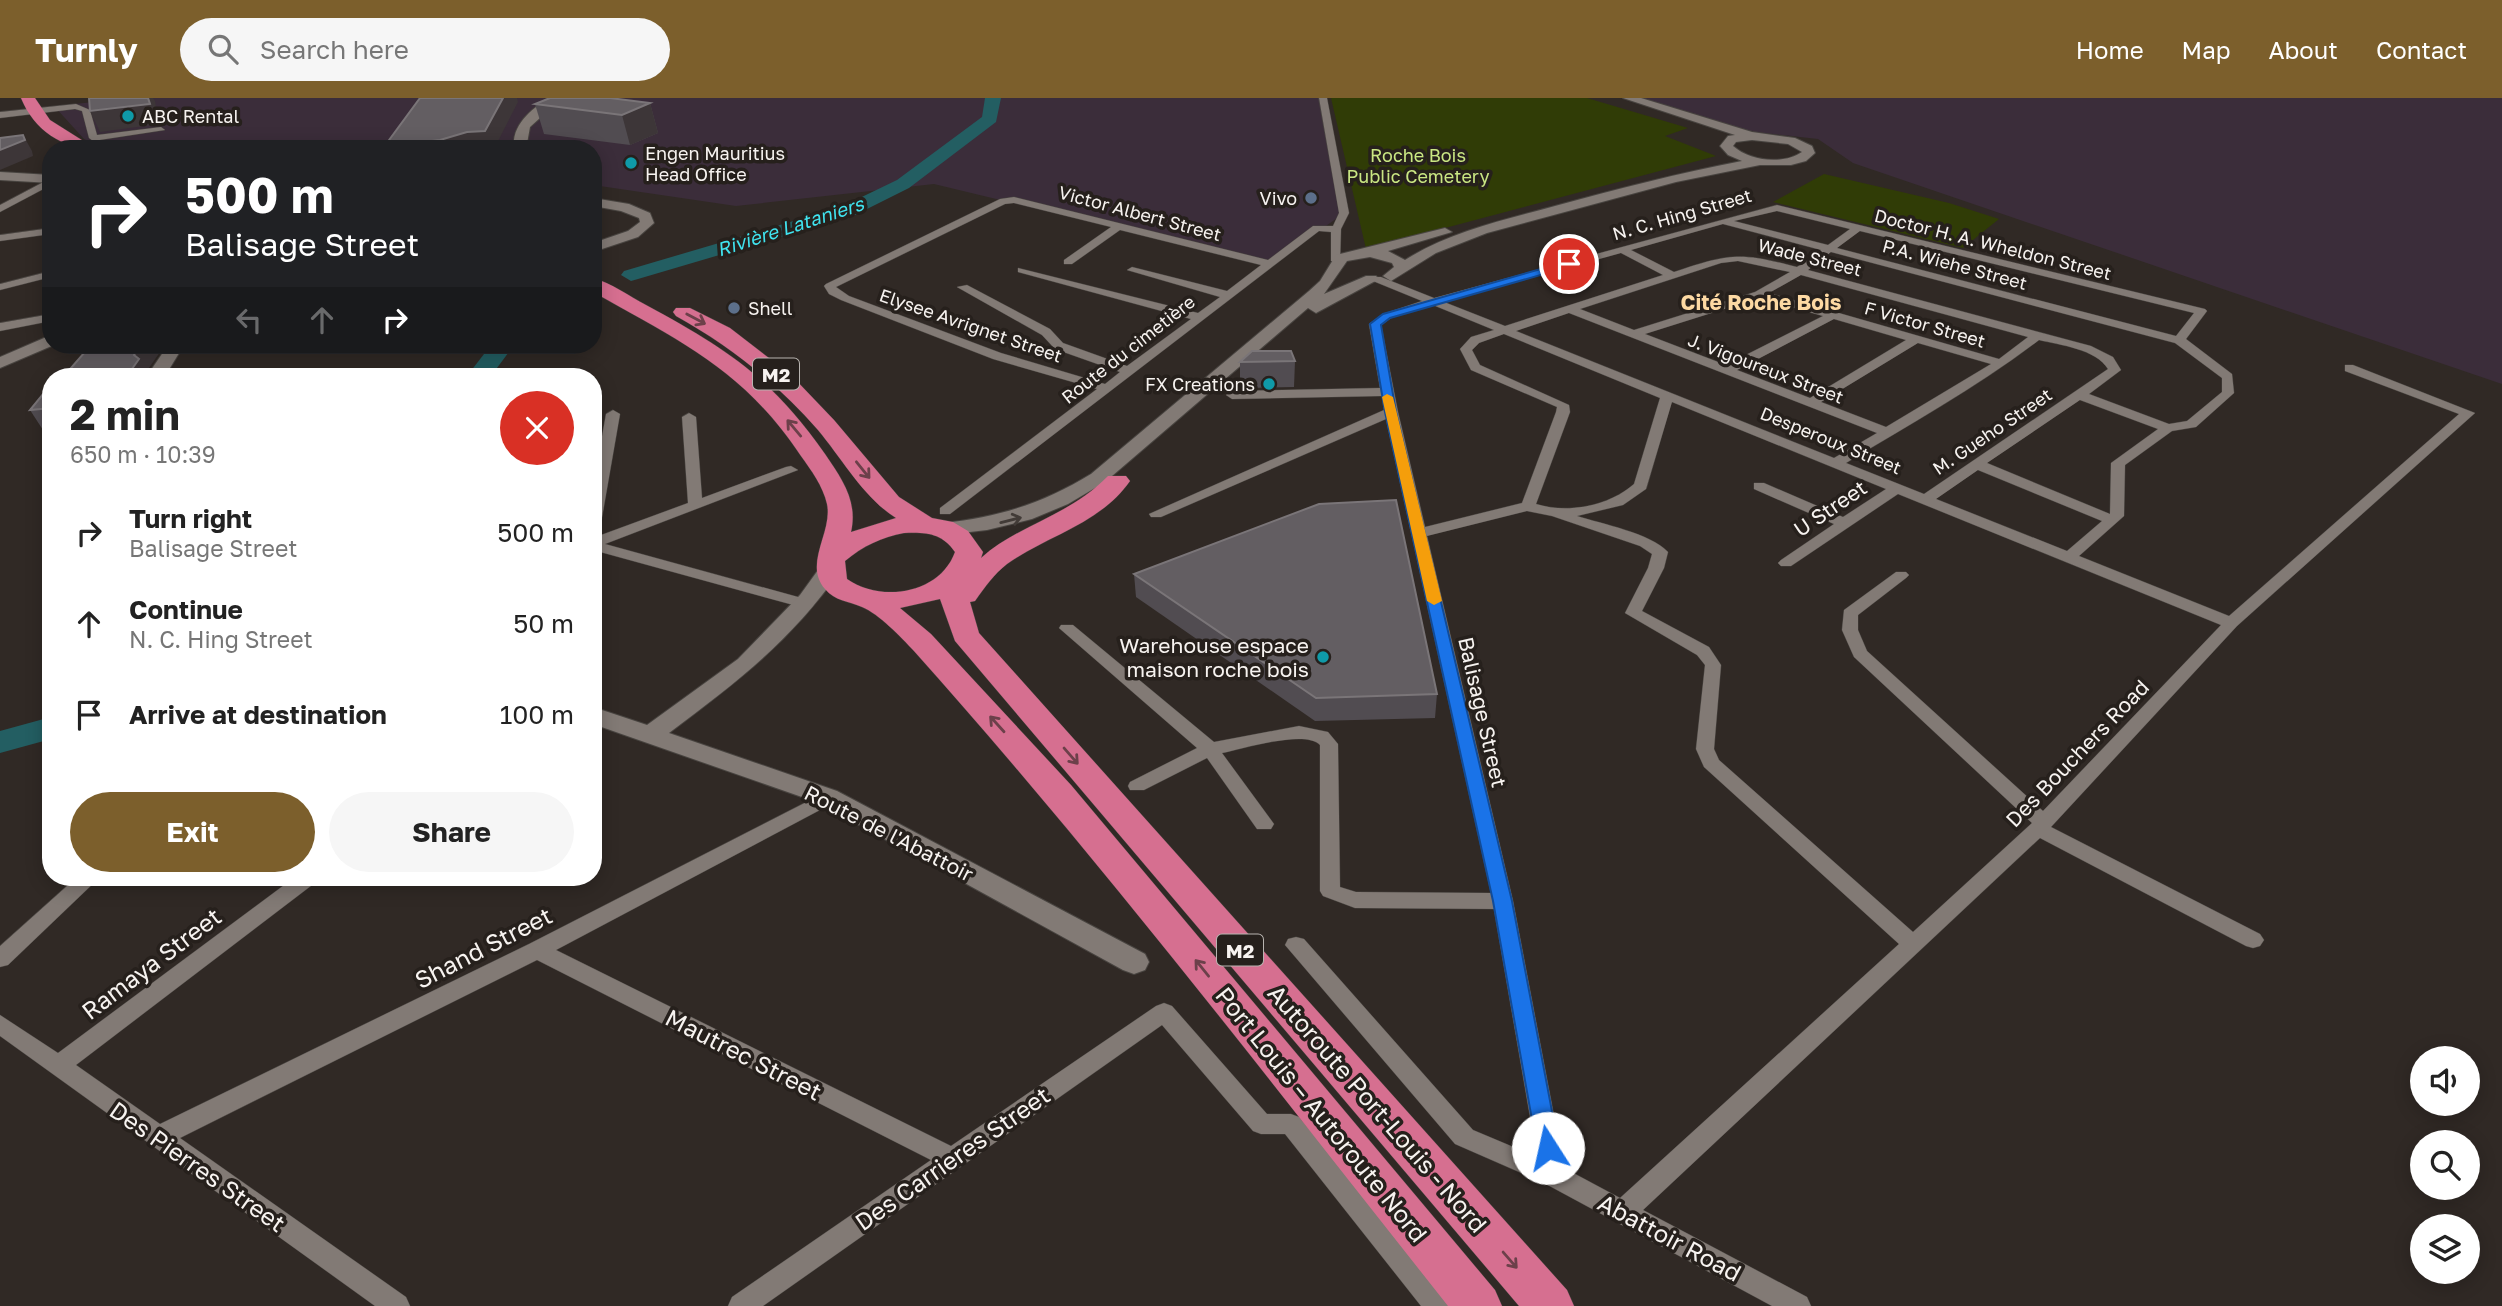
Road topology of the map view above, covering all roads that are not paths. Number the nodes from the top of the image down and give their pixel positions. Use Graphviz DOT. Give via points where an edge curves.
graph roads {
  1 [pos="556,98"];
  2 [pos="1323,98"];
  3 [pos="1612,98"];
  4 [pos="1629,98"];
  5 [pos="30,104"];
  6 [pos="6,109"];
  7 [pos="162,130"];
  8 [pos="1752,136"];
  9 [pos="51,140"];
  10 [pos="61,140"];
  11 [pos="518,140"];
  12 [pos="1727,144"];
  13 [pos="1762,160"];
  14 [pos="0,176"];
  15 [pos="42,179"];
  16 [pos="42,185"];
  17 [pos="23,196"];
  18 [pos="0,199"];
  19 [pos="602,203"];
  20 [pos="1777,208"];
  21 [pos="0,209"];
  22 [pos="1723,221"];
  23 [pos="1119,226"];
  24 [pos="1336,229"];
  25 [pos="1856,229"];
  26 [pos="42,232"];
  27 [pos="0,238"];
  28 [pos="1335,243"];
  29 [pos="602,245"];
  30 [pos="1622,249"];
  31 [pos="1829,250"];
  32 [pos="1362,253"];
  33 [pos="1068,262"];
  34 [pos="1269,264"];
  35 [pos="1335,264"];
  36 [pos="602,268"];
  37 [pos="1023,270"];
  38 [pos="1132,270"];
  39 [pos="1798,272"];
  40 [pos="1398,273"];
  41 [pos="1672,275"];
  42 [pos="42,276"];
  43 [pos="1374,279"];
  44 [pos="832,284"];
  45 [pos="2,286"];
  46 [pos="963,286"];
  47 [pos="602,289"];
  48 [pos="1415,293"];
  49 [pos="1759,294"];
  50 [pos="1227,295"];
  51 [pos="1435,301"];
  52 [pos="1975,303"];
  53 [pos="1566,309"];
  54 [pos="42,312"];
  55 [pos="1831,316"];
  56 [pos="1198,317"];
  57 [pos="42,319"];
  58 [pos="35,320"];
  59 [pos="0,327"];
  60 [pos="1503,329"];
  61 [pos="2039,334"];
  62 [pos="1630,335"];
  63 [pos="1916,340"];
  64 [pos="2179,340"];
  65 [pos="42,344"];
  66 [pos="5,358"];
  67 [pos="2109,360"];
  68 [pos="2001,363"];
  69 [pos="2349,368"];
  70 [pos="1129,371"];
  71 [pos="1725,371"];
  72 [pos="1106,388"];
  73 [pos="1386,392"];
  74 [pos="1232,395"];
  75 [pos="2080,395"];
  76 [pos="1667,396"];
  77 [pos="1810,403"];
  78 [pos="1391,412"];
  79 [pos="613,414"];
  80 [pos="689,417"];
  81 [pos="2168,428"];
  82 [pos="1890,433"];
  83 [pos="1838,463"];
  84 [pos="1977,464"];
  85 [pos="791,470"];
  86 [pos="602,477"];
  87 [pos="1117,481"];
  88 [pos="1759,486"];
  89 [pos="1898,487"];
  90 [pos="1926,499"];
  91 [pos="695,506"];
  92 [pos="1528,506"];
  93 [pos="1156,514"];
  94 [pos="1558,514"];
  95 [pos="2112,520"];
  96 [pos="938,522"];
  97 [pos="1844,523"];
  98 [pos="1419,533"];
  99 [pos="602,541"];
  100 [pos="602,546"];
  101 [pos="2068,558"];
  102 [pos="1786,563"];
  103 [pos="832,564"];
  104 [pos="959,573"];
  105 [pos="1901,575"];
  106 [pos="867,599"];
  107 [pos="806,601"];
  108 [pos="2231,623"];
  109 [pos="1067,628"];
  110 [pos="602,718"];
  111 [pos="1039,720"];
  112 [pos="651,734"];
  113 [pos="1210,749"];
  114 [pos="1136,786"];
  115 [pos="828,797"];
  116 [pos="1264,824"];
  117 [pos="2041,826"];
  118 [pos="80,886"];
  119 [pos="297,886"];
  120 [pos="1503,901"];
  121 [pos="2253,940"];
  122 [pos="1912,943"];
  123 [pos="1296,945"];
  124 [pos="537,950"];
  125 [pos="0,959"];
  126 [pos="1134,962"];
  127 [pos="0,1024"];
  128 [pos="58,1066"];
  129 [pos="158,1137"];
  130 [pos="951,1158"];
  131 [pos="1553,1175"];
  132 [pos="1623,1212"];
  133 [pos="397,1306"];
  134 [pos="741,1306"];
  135 [pos="1438,1306"];
  136 [pos="1478,1306"];
  137 [pos="1550,1306"];
  138 [pos="1798,1306"];
  1 -- 11 [label="main road" via="527,123"];
  2 -- 24 [label="street" via="1344,213"];
  3 -- 12 [label="main road" via="1710,132"];
  4 -- 8 [label="main road"];
  5 -- 6 [label="street"];
  5 -- 7 [label="street" via="83,107 93,138"];
  5 -- 10 [label="highway"];
  6 -- 9 [label="highway" via="28,131"];
  8 -- 12 [label="main road"];
  8 -- 13 [label="main road" via="1791,141 1809,153 1798,160"];
  12 -- 13 [label="main road" via="1736,154"];
  12 -- 32 [label="main road" via="1713,159"];
  13 -- 40 [label="main road" via="1687,175 1482,230 1431,250"];
  14 -- 15 [label="main road"];
  16 -- 17 [label="street"];
  17 -- 18 [label="street"];
  17 -- 21 [label="street"];
  19 -- 29 [label="main road" via="645,216 647,223"];
  20 -- 22 [label="street, N. C. Hing Street"];
  20 -- 25 [label="street, Doctor H. A. Wheldon Street"];
  22 -- 30 [label="street, N. C. Hing Street"];
  22 -- 31 [label="street, P.A. Wiehe Street"];
  23 -- 33 [label="street"];
  23 -- 34 [label="street, Victor Albert Street"];
  23 -- 44 [label="street, Victor Albert Street" via="1025,201 1003,201"];
  24 -- 28 [label="street"];
  24 -- 34 [label="street, Route du cimetière" via="1317,228"];
  25 -- 31 [label="street"];
  25 -- 64 [label="street, Doctor H. A. Wheldon Street" via="2201,311"];
  26 -- 27 [label="street"];
  28 -- 32 [label="street"];
  28 -- 35 [label="street"];
  30 -- 41 [label="street"];
  30 -- 51 [label="street, N. C. Hing Street"];
  31 -- 39 [label="street"];
  31 -- 52 [label="street, P.A. Wiehe Street"];
  32 -- 35 [label="main road"];
  32 -- 40 [label="main road" via="1398,260 1402,264"];
  34 -- 50 [label="street, Route du cimetière"];
  35 -- 43 [label="main road" via="1344,274"];
  96 -- 35 [label="main road, one-way" via="1016,519 1070,496 1098,478 1315,294 1326,284"];
  36 -- 96 [label="highway, M2, one-way" via="722,333 783,380 890,503"];
  37 -- 56 [label="street"];
  38 -- 50 [label="street"];
  39 -- 41 [label="street, Wade Street" via="1738,258"];
  39 -- 49 [label="street"];
  39 -- 52 [label="street, Wade Street"];
  40 -- 43 [label="main road"];
  40 -- 48 [label="street" via="1398,281"];
  41 -- 53 [label="street, Wade Street"];
  42 -- 45 [label="street"];
  43 -- 48 [label="street, Desperoux Street"];
  43 -- 87 [label="main road" via="1323,301"];
  44 -- 72 [label="street, Elysee Avrignet Street" via="833,292 845,298 997,356"];
  46 -- 70 [label="street" via="1046,332 1059,346"];
  103 -- 47 [label="highway, M2, one-way" via="842,509 797,430 749,378 687,336"];
  48 -- 51 [label="street, Desperoux Street"];
  49 -- 55 [label="street, F Victor Street"];
  49 -- 62 [label="street"];
  50 -- 56 [label="street, Route du cimetière"];
  51 -- 60 [label="street, Desperoux Street"];
  51 -- 73 [label="street, Balisage Street" via="1375,324"];
  52 -- 61 [label="street, Wade Street"];
  52 -- 64 [label="street, P.A. Wiehe Street"];
  53 -- 60 [label="street, Wade Street"];
  53 -- 62 [label="street, J. Vigoureux Street"];
  54 -- 58 [label="street"];
  55 -- 63 [label="street, F Victor Street"];
  55 -- 71 [label="street"];
  56 -- 70 [label="street, Route du cimetière"];
  57 -- 58 [label="street"];
  58 -- 59 [label="street"];
  60 -- 76 [label="street, Desperoux Street"];
  60 -- 92 [label="street, Wade Street" via="1475,340 1466,349 1475,367 1563,405"];
  61 -- 67 [label="street, Wade Street"];
  61 -- 68 [label="street"];
  62 -- 71 [label="street, J. Vigoureux Street"];
  63 -- 68 [label="street, F Victor Street"];
  63 -- 77 [label="street"];
  64 -- 81 [label="street" via="2228,377 2228,393 2191,424"];
  65 -- 66 [label="main road"];
  67 -- 75 [label="street, M. Gueho Street" via="2115,370"];
  68 -- 82 [label="street"];
  69 -- 108 [label="street, Des Bouchers Road" via="2468,413"];
  70 -- 72 [label="street, Route du cimetière"];
  71 -- 77 [label="street, J. Vigoureux Street"];
  72 -- 96 [label="street, Route du cimetière"];
  73 -- 74 [label="street"];
  73 -- 78 [label="street, Balisage Street"];
  75 -- 81 [label="street"];
  75 -- 84 [label="street, M. Gueho Street"];
  76 -- 83 [label="street, Desperoux Street"];
  76 -- 94 [label="street" via="1641,486 1620,502"];
  77 -- 82 [label="street, J. Vigoureux Street"];
  78 -- 93 [label="street"];
  78 -- 98 [label="street, Balisage Street"];
  79 -- 86 [label="street"];
  80 -- 91 [label="street"];
  81 -- 95 [label="street" via="2118,463 2118,516"];
  82 -- 83 [label="street"];
  83 -- 89 [label="street, Desperoux Street"];
  84 -- 90 [label="street, M. Gueho Street"];
  84 -- 95 [label="street"];
  85 -- 91 [label="street"];
  87 -- 104 [label="main road" via="1077,509"];
  87 -- 111 [label="highway" via="1086,511 985,566 965,596 971,626"];
  88 -- 97 [label="street"];
  89 -- 90 [label="street, Desperoux Street"];
  89 -- 97 [label="street, U Street"];
  90 -- 101 [label="street, Desperoux Street"];
  91 -- 99 [label="street"];
  92 -- 94 [label="street"];
  92 -- 98 [label="street"];
  94 -- 122 [label="street" via="1660,552 1659,566 1633,613 1703,651 1713,665 1705,749 1710,763"];
  95 -- 101 [label="street"];
  96 -- 103 [label="highway" via="872,531 843,546"];
  96 -- 104 [label="highway, M2" via="965,543 969,552"];
  97 -- 102 [label="street, U Street"];
  98 -- 120 [label="street, Balisage Street"];
  100 -- 107 [label="street"];
  101 -- 108 [label="street, Desperoux Street"];
  103 -- 106 [label="highway, M2" via="838,587"];
  103 -- 107 [label="main road"];
  104 -- 106 [label="highway" via="914,598"];
  104 -- 111 [label="highway, Autoroute Port-Louis - Nord / M2" via="965,635"];
  105 -- 117 [label="street" via="1850,612 1850,630 1860,653"];
  106 -- 107 [label="main road"];
  136 -- 106 [label="highway, Port Louis – Autoroute Nord / M2, one-way" via="1059,793 920,640"];
  107 -- 112 [label="main road" via="746,664"];
  108 -- 117 [label="street, Des Bouchers Road"];
  109 -- 113 [label="street"];
  110 -- 112 [label="main road, Route de l'Abattoir"];
  111 -- 137 [label="highway, Autoroute Port-Louis - Nord / M2, one-way"];
  112 -- 115 [label="main road, Route de l'Abattoir"];
  113 -- 114 [label="street"];
  113 -- 116 [label="street"];
  113 -- 120 [label="street" via="1299,732 1321,736 1329,744 1330,891 1355,900"];
  115 -- 124 [label="street, Shand Street"];
  115 -- 126 [label="main road, Route de l'Abattoir"];
  117 -- 121 [label="street"];
  117 -- 122 [label="street, Des Bouchers Road"];
  118 -- 125 [label="street"];
  119 -- 128 [label="street, Ramaya Street"];
  120 -- 131 [label="street, Balisage Street"];
  122 -- 132 [label="street, Des Bouchers Road"];
  123 -- 131 [label="street, Abattoir Road" via="1464,1137"];
  124 -- 129 [label="street, Shand Street"];
  124 -- 130 [label="street, Mautrec Street"];
  127 -- 128 [label="street, Des Pierres Street"];
  128 -- 129 [label="street, Des Pierres Street"];
  129 -- 133 [label="street, Des Pierres Street"];
  130 -- 134 [label="street, Des Carrieres Street"];
  130 -- 135 [label="street, Des Carrieres Street" via="1164,1012 1261,1124 1291,1124"];
  131 -- 132 [label="street, Abattoir Road"];
  132 -- 138 [label="street, Abattoir Road"];
}
